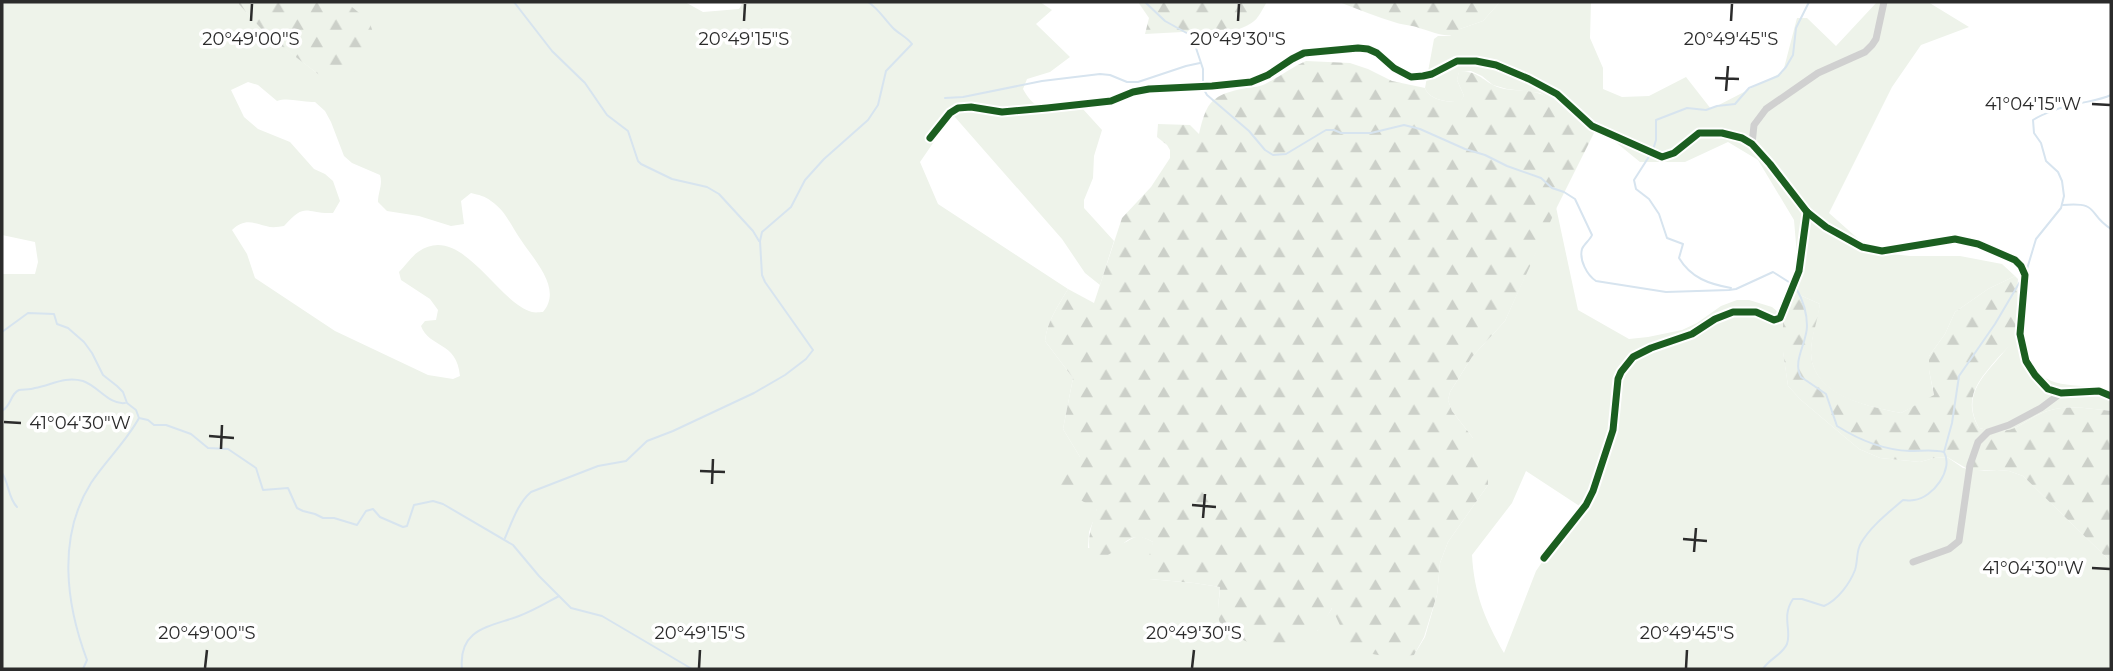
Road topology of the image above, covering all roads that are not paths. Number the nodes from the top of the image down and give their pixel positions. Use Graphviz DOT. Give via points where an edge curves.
graph roads {
  1 [pos="1884,2"];
  2 [pos="930,138"];
  3 [pos="1752,144"];
  4 [pos="1807,212"];
  5 [pos="2061,393"];
  6 [pos="2111,396"];
  7 [pos="1544,558"];
  8 [pos="1913,562"];
  1 -- 3 [label="street" via="1872,45 1818,73 1766,109 1754,125"];
  2 -- 3 [label="street" via="958,108 1002,112 1111,101 1149,89 1251,82 1304,53 1358,48 1377,53 1410,77 1432,74 1457,61 1496,65 1556,94 1592,126 1662,157 1699,133 1735,136"];
  3 -- 4 [label="street"];
  4 -- 5 [label="street" via="1839,235 1872,250 1955,239 1978,244 2018,263 2025,275 2020,334 2026,361 2041,383"];
  4 -- 7 [label="street" via="1798,271 1780,318 1749,311 1724,315 1692,334 1641,352 1621,372 1612,430 1593,491"];
  5 -- 6 [label="street" via="2099,391"];
  5 -- 8 [label="street" via="2010,425 1988,432 1978,442 1959,541"];
}
